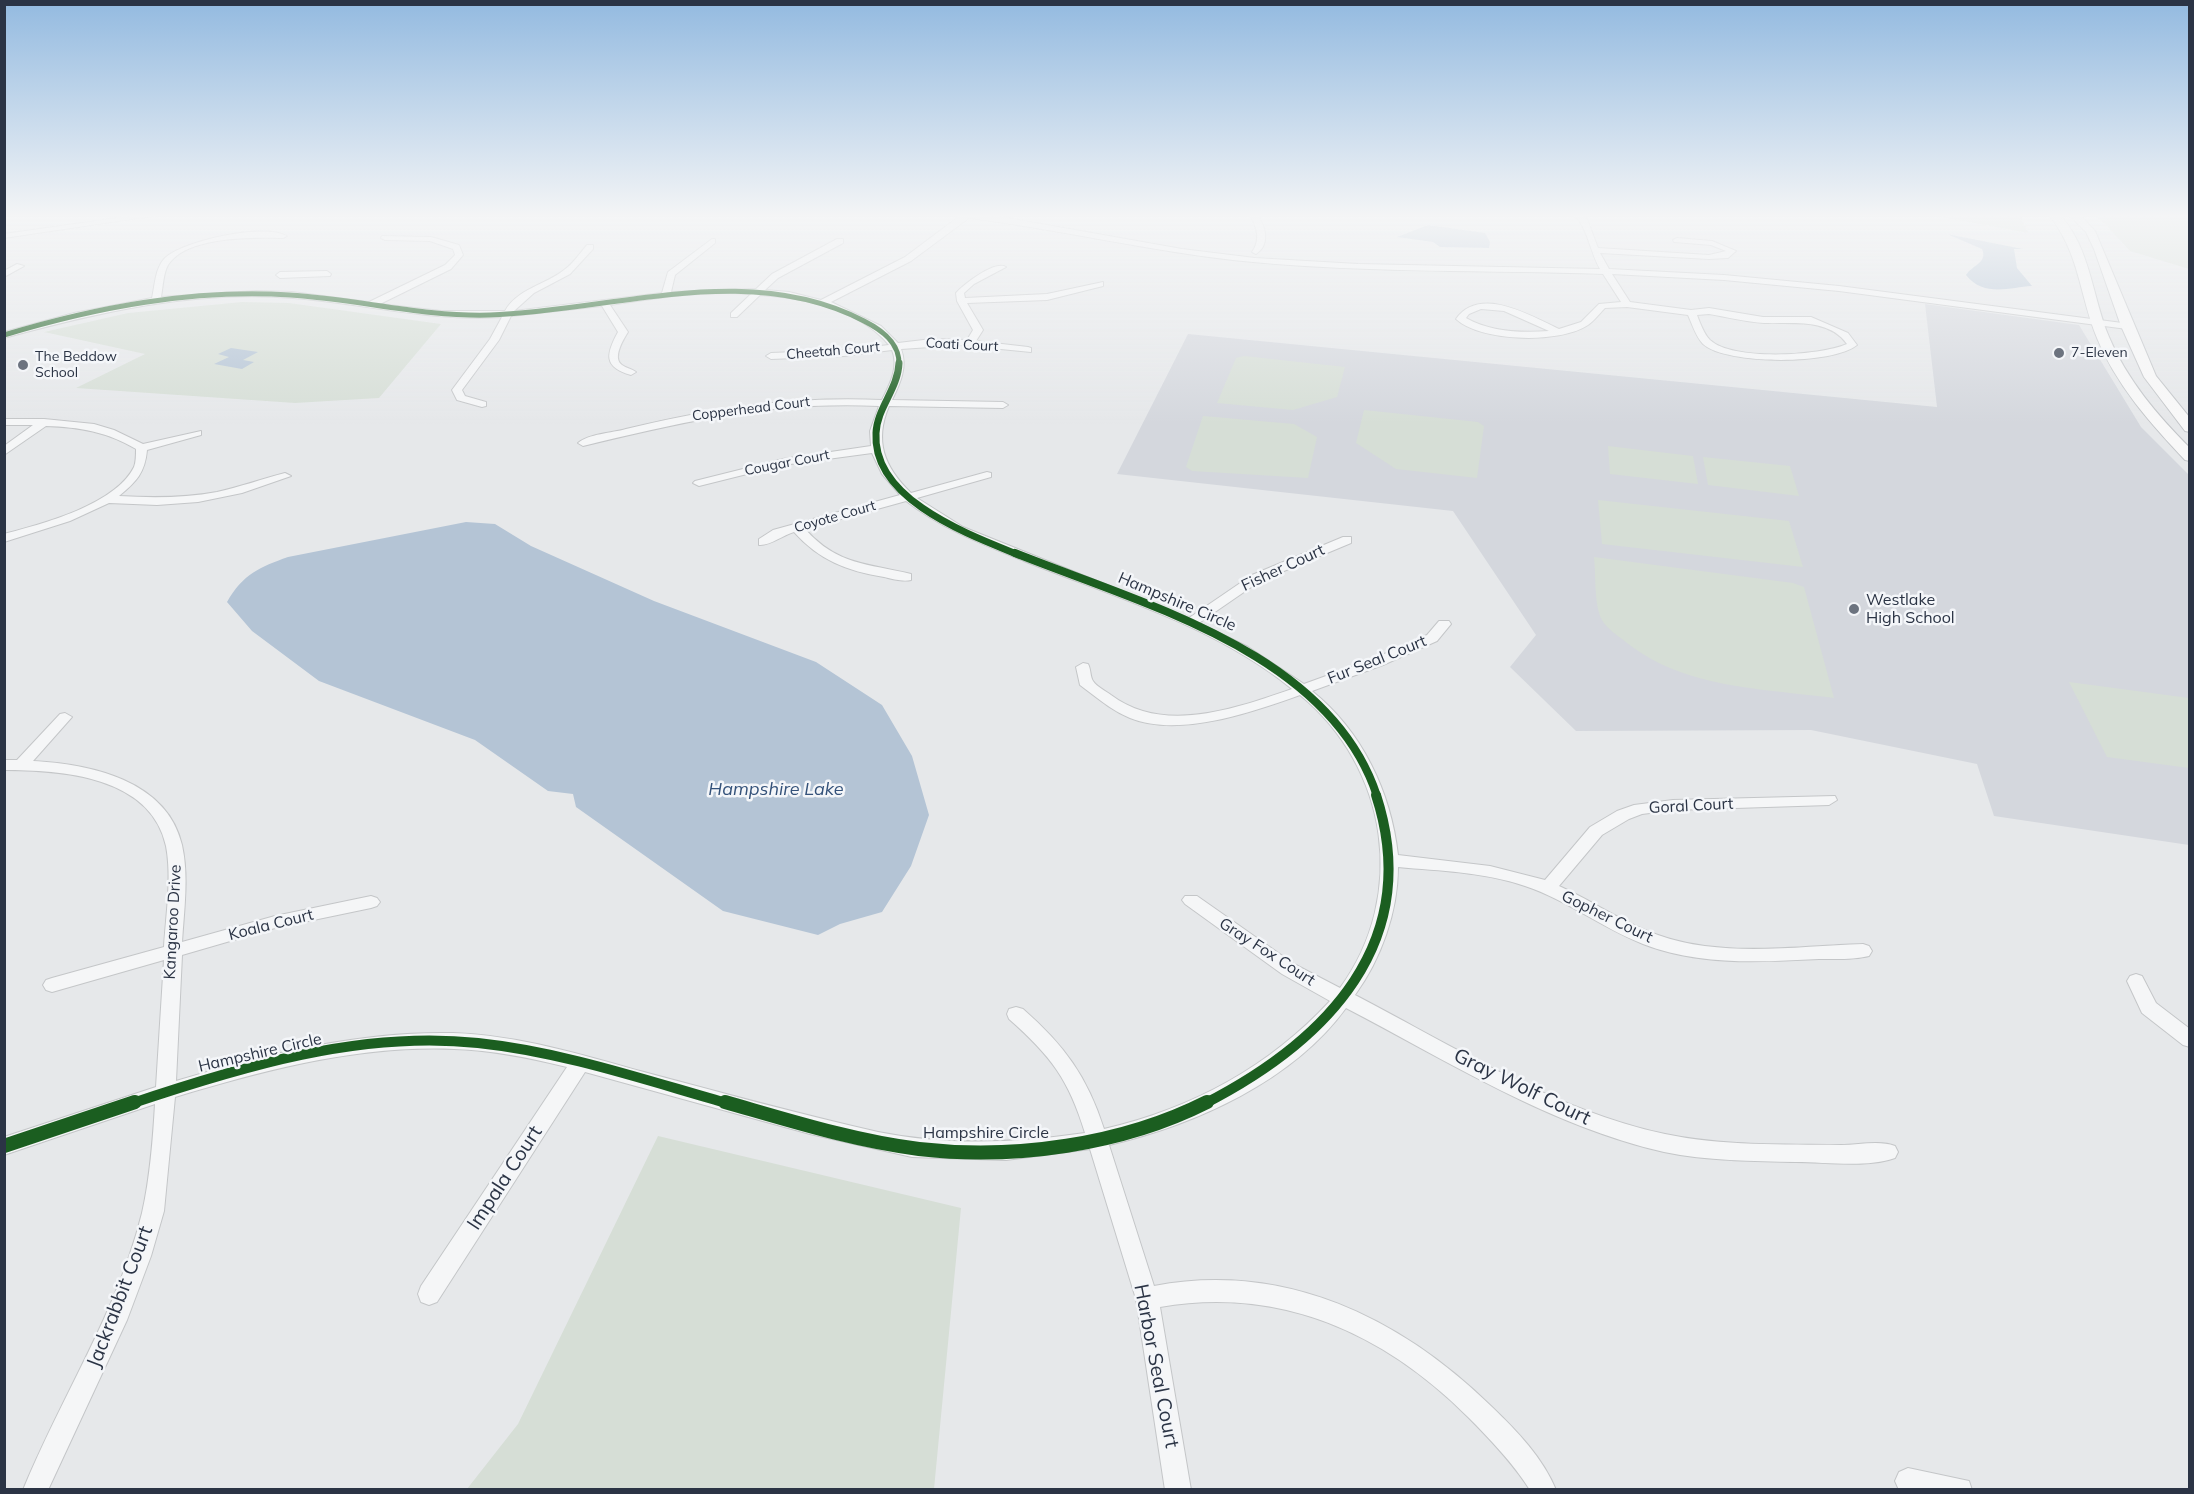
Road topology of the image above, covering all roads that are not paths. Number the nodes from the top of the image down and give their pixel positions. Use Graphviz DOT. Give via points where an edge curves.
graph roads {
  1 [pos="160,285"];
  2 [pos="250,285"];
  3 [pos="277,285"];
  4 [pos="413,285"];
  5 [pos="543,285"];
  6 [pos="668,285"];
  7 [pos="765,285"];
  8 [pos="858,285"];
  9 [pos="967,285"];
  10 [pos="1098,285"];
  11 [pos="1615,285"];
  12 [pos="1837,285"];
  13 [pos="1840,285"];
  14 [pos="2086,285"];
  15 [pos="2112,285"];
  16 [pos="755,293"];
  17 [pos="666,294"];
  18 [pos="156,301"];
  19 [pos="604,302"];
  20 [pos="961,302"];
  21 [pos="822,303"];
  22 [pos="1627,303"];
  23 [pos="370,306"];
  24 [pos="1691,313"];
  25 [pos="506,315"];
  26 [pos="734,315"];
  27 [pos="2096,318"];
  28 [pos="2125,321"];
  29 [pos="1559,332"];
  30 [pos="4,335"];
  31 [pos="970,343"];
  32 [pos="895,345"];
  33 [pos="1028,350"];
  34 [pos="771,356"];
  35 [pos="632,372"];
  36 [pos="886,404"];
  37 [pos="482,405"];
  38 [pos="1003,405"];
  39 [pos="4,422"];
  40 [pos="44,422"];
  41 [pos="2190,428"];
  42 [pos="197,433"];
  43 [pos="583,443"];
  44 [pos="142,448"];
  45 [pos="876,449"];
  46 [pos="4,452"];
  47 [pos="2190,457"];
  48 [pos="987,475"];
  49 [pos="285,476"];
  50 [pos="699,483"];
  51 [pos="909,497"];
  52 [pos="107,499"];
  53 [pos="797,528"];
  54 [pos="4,538"];
  55 [pos="1347,540"];
  56 [pos="763,542"];
  57 [pos="907,577"];
  58 [pos="1192,622"];
  59 [pos="1444,624"];
  60 [pos="1083,667"];
  61 [pos="1304,689"];
  62 [pos="65,717"];
  63 [pos="13,765"];
  64 [pos="1829,800"];
  65 [pos="1390,860"];
  66 [pos="1548,888"];
  67 [pos="1191,900"];
  68 [pos="371,902"];
  69 [pos="172,951"];
  70 [pos="1863,951"];
  71 [pos="2136,981"];
  72 [pos="52,985"];
  73 [pos="1344,1000"];
  74 [pos="1016,1014"];
  75 [pos="2190,1040"];
  76 [pos="580,1063"];
  77 [pos="164,1094"];
  78 [pos="1097,1140"];
  79 [pos="4,1146"];
  80 [pos="1888,1152"];
  81 [pos="429,1294"];
  82 [pos="1147,1299"];
  83 [pos="1908,1480"];
  84 [pos="35,1490"];
  85 [pos="1178,1490"];
  86 [pos="1544,1490"];
  87 [pos="1960,1490"];
  1 -- 18 [label="street"];
  2 -- 18 [label="street"];
  3 -- 23 [label="street" via="296,296"];
  4 -- 23 [label="street"];
  5 -- 25 [label="street" via="523,296"];
  6 -- 17 [label="street"];
  7 -- 16 [label="street"];
  8 -- 21 [label="street"];
  9 -- 20 [label="street" via="959,294"];
  10 -- 20 [label="street" via="1048,299"];
  11 -- 22 [label="street"];
  12 -- 27 [label="street" via="1941,302"];
  13 -- 27 [label="street"];
  14 -- 27 [label="main road"];
  15 -- 28 [label="main road"];
  16 -- 17 [label="street"];
  16 -- 21 [label="street"];
  16 -- 26 [label="street"];
  17 -- 19 [label="street"];
  18 -- 30 [label="street" via="71,316"];
  19 -- 25 [label="street"];
  19 -- 35 [label="street" via="623,332 614,349 614,362"];
  20 -- 31 [label="street" via="978,330"];
  21 -- 32 [label="street" via="866,321"];
  22 -- 24 [label="street"];
  22 -- 29 [label="street" via="1602,306 1584,324"];
  23 -- 25 [label="street" via="446,315"];
  24 -- 24 [label="street" via="1707,341 1721,349 1803,357 1831,354 1850,348 1852,342 1838,331 1811,320 1754,320 1709,311"];
  25 -- 37 [label="street" via="494,340 458,390 461,398"];
  27 -- 28 [label="street"];
  27 -- 47 [label="main road" via="2126,383"];
  28 -- 41 [label="main road" via="2150,377"];
  29 -- 29 [label="street" via="1501,308 1477,307 1460,317 1511,334"];
  31 -- 32 [label="street, Coati Court"];
  31 -- 33 [label="street, Coati Court"];
  32 -- 34 [label="street, Cheetah Court" via="844,353"];
  32 -- 36 [label="street" via="900,369"];
  36 -- 38 [label="street, Copperhead Court"];
  36 -- 43 [label="street, Copperhead Court" via="814,401 735,408"];
  36 -- 45 [label="street" via="877,426"];
  39 -- 40 [label="street"];
  40 -- 44 [label="street" via="102,430"];
  40 -- 46 [label="street"];
  42 -- 44 [label="street"];
  44 -- 52 [label="street" via="143,458 135,474"];
  45 -- 50 [label="street, Cougar Court" via="791,460"];
  45 -- 51 [label="street, Hampshire Circle" via="887,472"];
  48 -- 51 [label="street, Coyote Court"];
  49 -- 52 [label="street" via="198,501"];
  51 -- 53 [label="street, Coyote Court"];
  51 -- 58 [label="street, Hampshire Circle" via="959,530"];
  52 -- 54 [label="street" via="68,518"];
  53 -- 56 [label="street, Coyote Court"];
  53 -- 57 [label="street" via="813,548 832,559"];
  55 -- 58 [label="street, Fisher Court" via="1256,578"];
  58 -- 61 [label="street, Hampshire Circle" via="1240,646"];
  59 -- 61 [label="street, Fur Seal Court" via="1437,634 1417,646"];
  60 -- 61 [label="street, Fur Seal Court" via="1085,682 1106,698 1136,715 1160,719 1221,717"];
  61 -- 65 [label="street, Hampshire Circle" via="1349,740 1375,785"];
  62 -- 63 [label="street"];
  63 -- 69 [label="street, Kangaroo Drive" via="54,768 107,779 148,802 163,818 176,849"];
  64 -- 66 [label="street, Goral Court" via="1640,809 1596,831"];
  65 -- 66 [label="street, Gopher Court" via="1477,868"];
  65 -- 73 [label="street, Hampshire Circle" via="1377,935 1367,962"];
  66 -- 70 [label="street, Gopher Court" via="1641,936 1691,950"];
  67 -- 73 [label="street, Gray Fox Court" via="1268,956"];
  68 -- 69 [label="street, Koala Court" via="275,922"];
  69 -- 72 [label="street, Koala Court"];
  69 -- 77 [label="street, Kangaroo Drive"];
  71 -- 75 [label="street" via="2149,1008"];
  73 -- 78 [label="street, Hampshire Circle" via="1290,1052 1220,1096 1139,1129"];
  73 -- 80 [label="street, Gray Wolf Court" via="1554,1106 1630,1134 1720,1152"];
  74 -- 78 [label="street, Harbor Seal Court" via="1040,1034 1075,1075"];
  76 -- 77 [label="street, Hampshire Circle" via="493,1044 411,1042 284,1060"];
  76 -- 78 [label="street, Hampshire Circle" via="916,1149 1021,1150"];
  76 -- 81 [label="street, Impala Court"];
  77 -- 79 [label="street, Hampshire Circle"];
  77 -- 84 [label="street, Jackrabbit Court" via="160,1168 140,1257 119,1312"];
  78 -- 82 [label="street, Harbor Seal Court"];
  82 -- 85 [label="street, Harbor Seal Court"];
  82 -- 86 [label="street" via="1163,1295 1258,1293 1319,1305 1349,1316 1401,1346 1448,1381 1503,1436"];
  83 -- 87 [label="street"];
}
